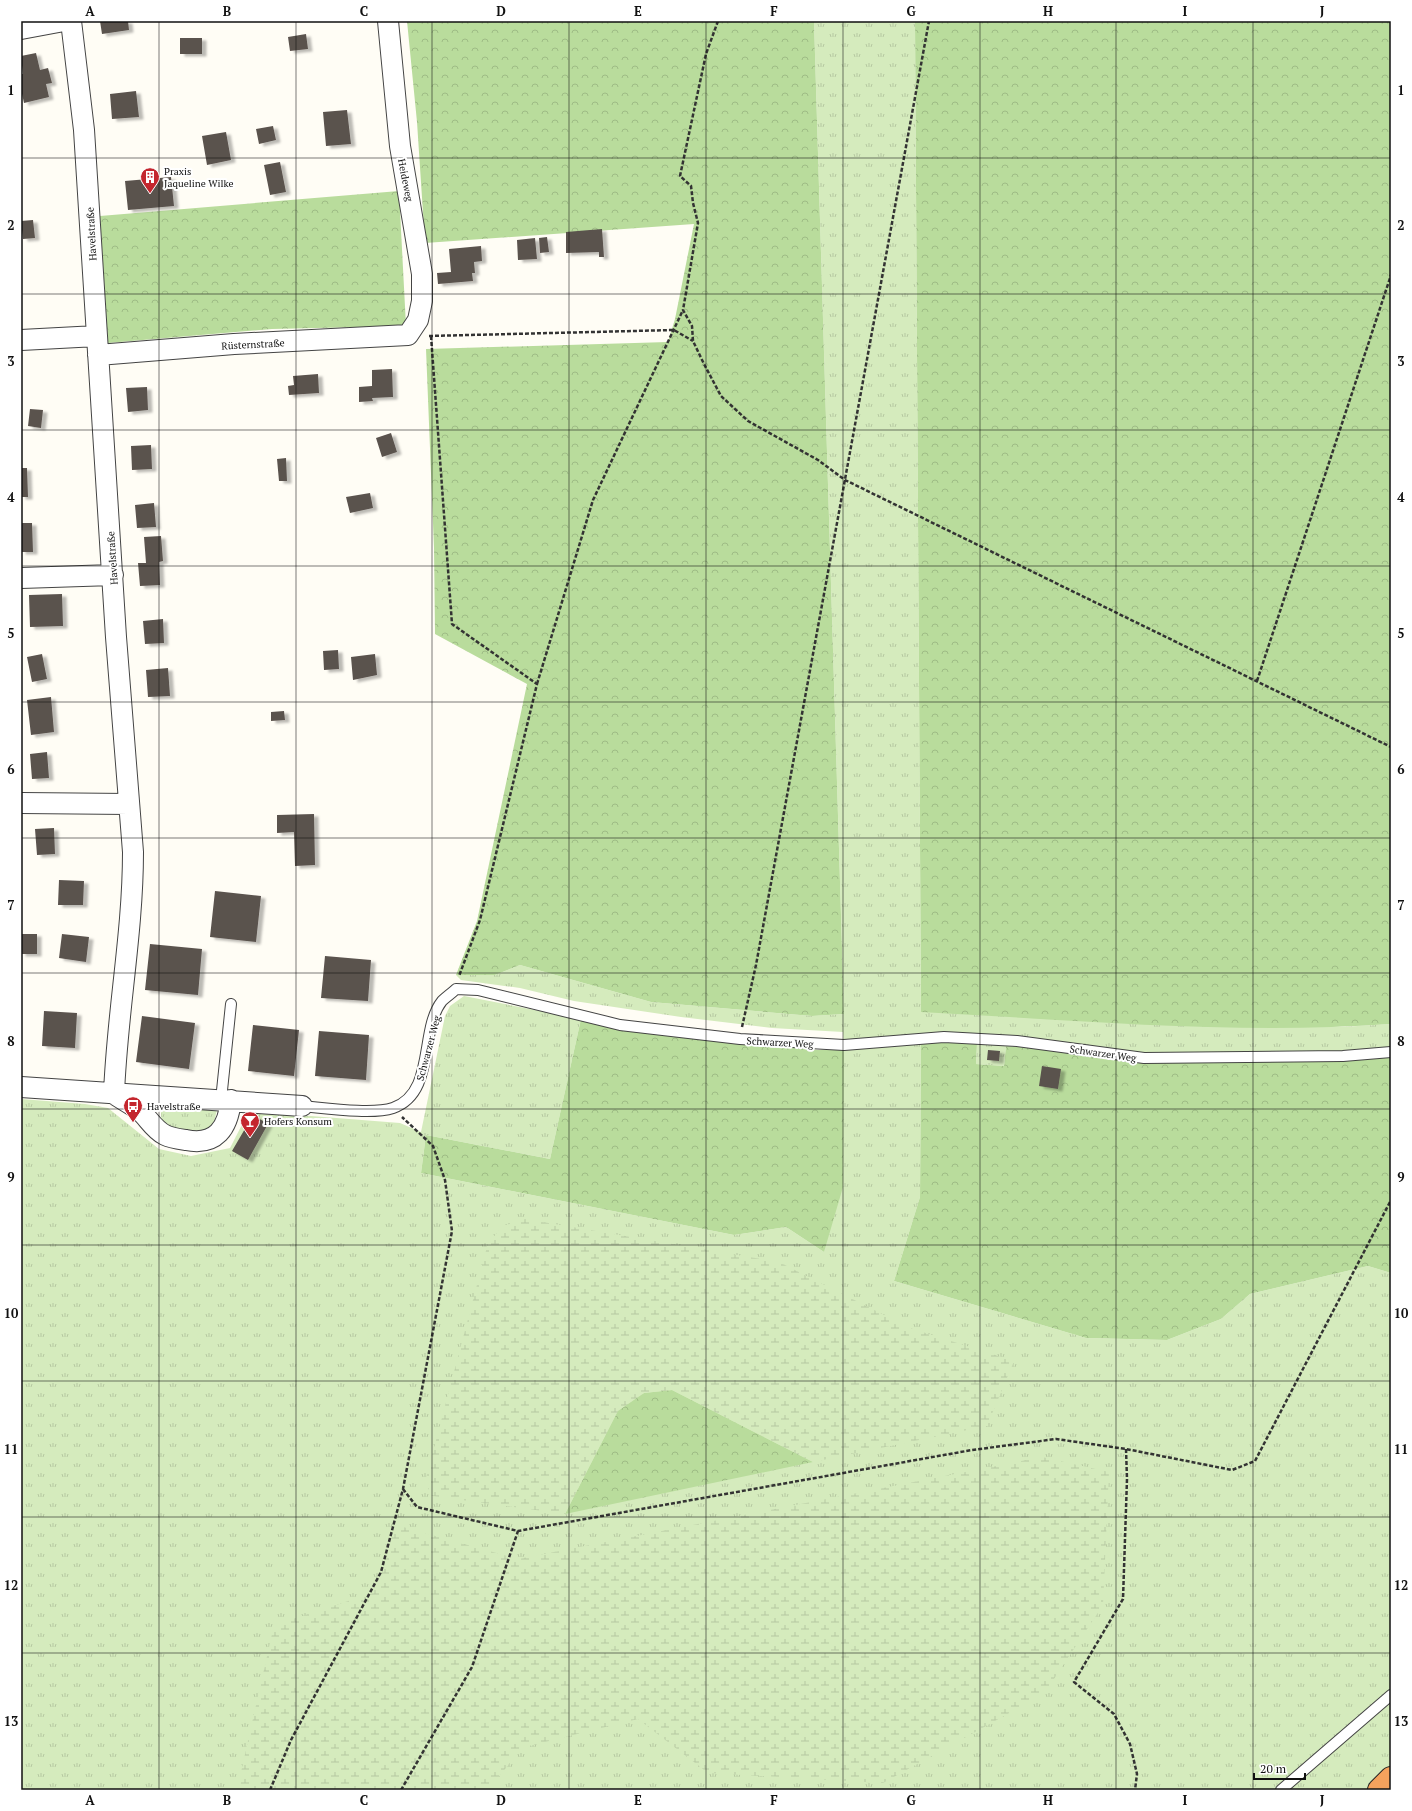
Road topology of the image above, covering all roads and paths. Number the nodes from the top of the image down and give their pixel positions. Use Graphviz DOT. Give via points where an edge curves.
graph roads {
  1 [pos="64,21"];
  2 [pos="71,21"];
  3 [pos="388,21"];
  4 [pos="718,21"];
  5 [pos="929,21"];
  6 [pos="21,29"];
  7 [pos="1391,275"];
  8 [pos="683,310"];
  9 [pos="674,330"];
  10 [pos="408,335"];
  11 [pos="430,336"];
  12 [pos="21,340"];
  13 [pos="693,341"];
  14 [pos="97,346"];
  15 [pos="845,480"];
  16 [pos="113,575"];
  17 [pos="21,578"];
  18 [pos="1257,681"];
  19 [pos="538,684"];
  20 [pos="1391,747"];
  21 [pos="21,804"];
  22 [pos="129,804"];
  23 [pos="456,990"];
  24 [pos="231,1004"];
  25 [pos="740,1039"];
  26 [pos="1391,1052"];
  27 [pos="21,1087"];
  28 [pos="114,1094"];
  29 [pos="234,1101"];
  30 [pos="302,1106"];
  31 [pos="392,1108"];
  32 [pos="1391,1200"];
  33 [pos="1126,1449"];
  34 [pos="403,1489"];
  35 [pos="518,1531"];
  36 [pos="1391,1695"];
  37 [pos="1391,1778"];
  38 [pos="270,1790"];
  39 [pos="401,1790"];
  40 [pos="1135,1790"];
  41 [pos="1282,1790"];
  42 [pos="1379,1790"];
  1 -- 6 [label="street"];
  2 -- 14 [label="street, Havelstraße" via="84,130"];
  3 -- 10 [label="street, Heideweg" via="400,146 422,274 422,301 418,320"];
  4 -- 8 [label="path" via="703,68 680,176 691,186 692,203 698,222"];
  5 -- 15 [label="path"];
  7 -- 18 [label="path"];
  8 -- 9 [label="path"];
  8 -- 13 [label="path" via="692,326"];
  9 -- 11 [label="path"];
  9 -- 13 [label="path"];
  9 -- 19 [label="path" via="593,500"];
  10 -- 11 [label="path"];
  10 -- 14 [label="street, Rüsternstraße" via="234,344"];
  11 -- 19 [label="path" via="452,624"];
  12 -- 14 [label="street, Rüsternstraße"];
  13 -- 15 [label="path" via="721,396 748,421 818,460"];
  14 -- 16 [label="street, Havelstraße"];
  15 -- 18 [label="path"];
  15 -- 25 [label="path" via="756,965"];
  16 -- 17 [label="street"];
  16 -- 22 [label="street, Havelstraße"];
  18 -- 20 [label="path"];
  19 -- 23 [label="path" via="480,920 461,968"];
  21 -- 22 [label="street"];
  22 -- 28 [label="street, Havelstraße" via="133,880"];
  23 -- 25 [label="lane, Schwarzer Weg" via="478,990 620,1025"];
  23 -- 31 [label="lane, Schwarzer Weg" via="442,1002 434,1019 419,1084 406,1101"];
  24 -- 29 [label="lane"];
  25 -- 26 [label="lane, Schwarzer Weg" via="844,1045 944,1037 1017,1041 1144,1058 1343,1056"];
  27 -- 28 [label="street, Schwarzer Weg"];
  28 -- 29 [label="street, Schwarzer Weg"];
  28 -- 29 [label="street" via="138,1110 165,1135 189,1141 207,1141 217,1136 224,1128"];
  29 -- 30 [label="street, Schwarzer Weg"];
  30 -- 31 [label="lane, Schwarzer Weg" via="372,1110"];
  31 -- 34 [label="path" via="432,1146 445,1180 452,1231"];
  32 -- 33 [label="path" via="1255,1461 1232,1470"];
  33 -- 35 [label="path" via="1056,1439 972,1450"];
  33 -- 40 [label="path" via="1123,1599 1074,1682 1114,1714 1130,1744 1137,1774"];
  34 -- 35 [label="path" via="417,1507"];
  34 -- 38 [label="path" via="381,1572 291,1740"];
  35 -- 39 [label="path" via="472,1667"];
  36 -- 41 [label="lane"];
  37 -- 42 [label="highway"];
}
